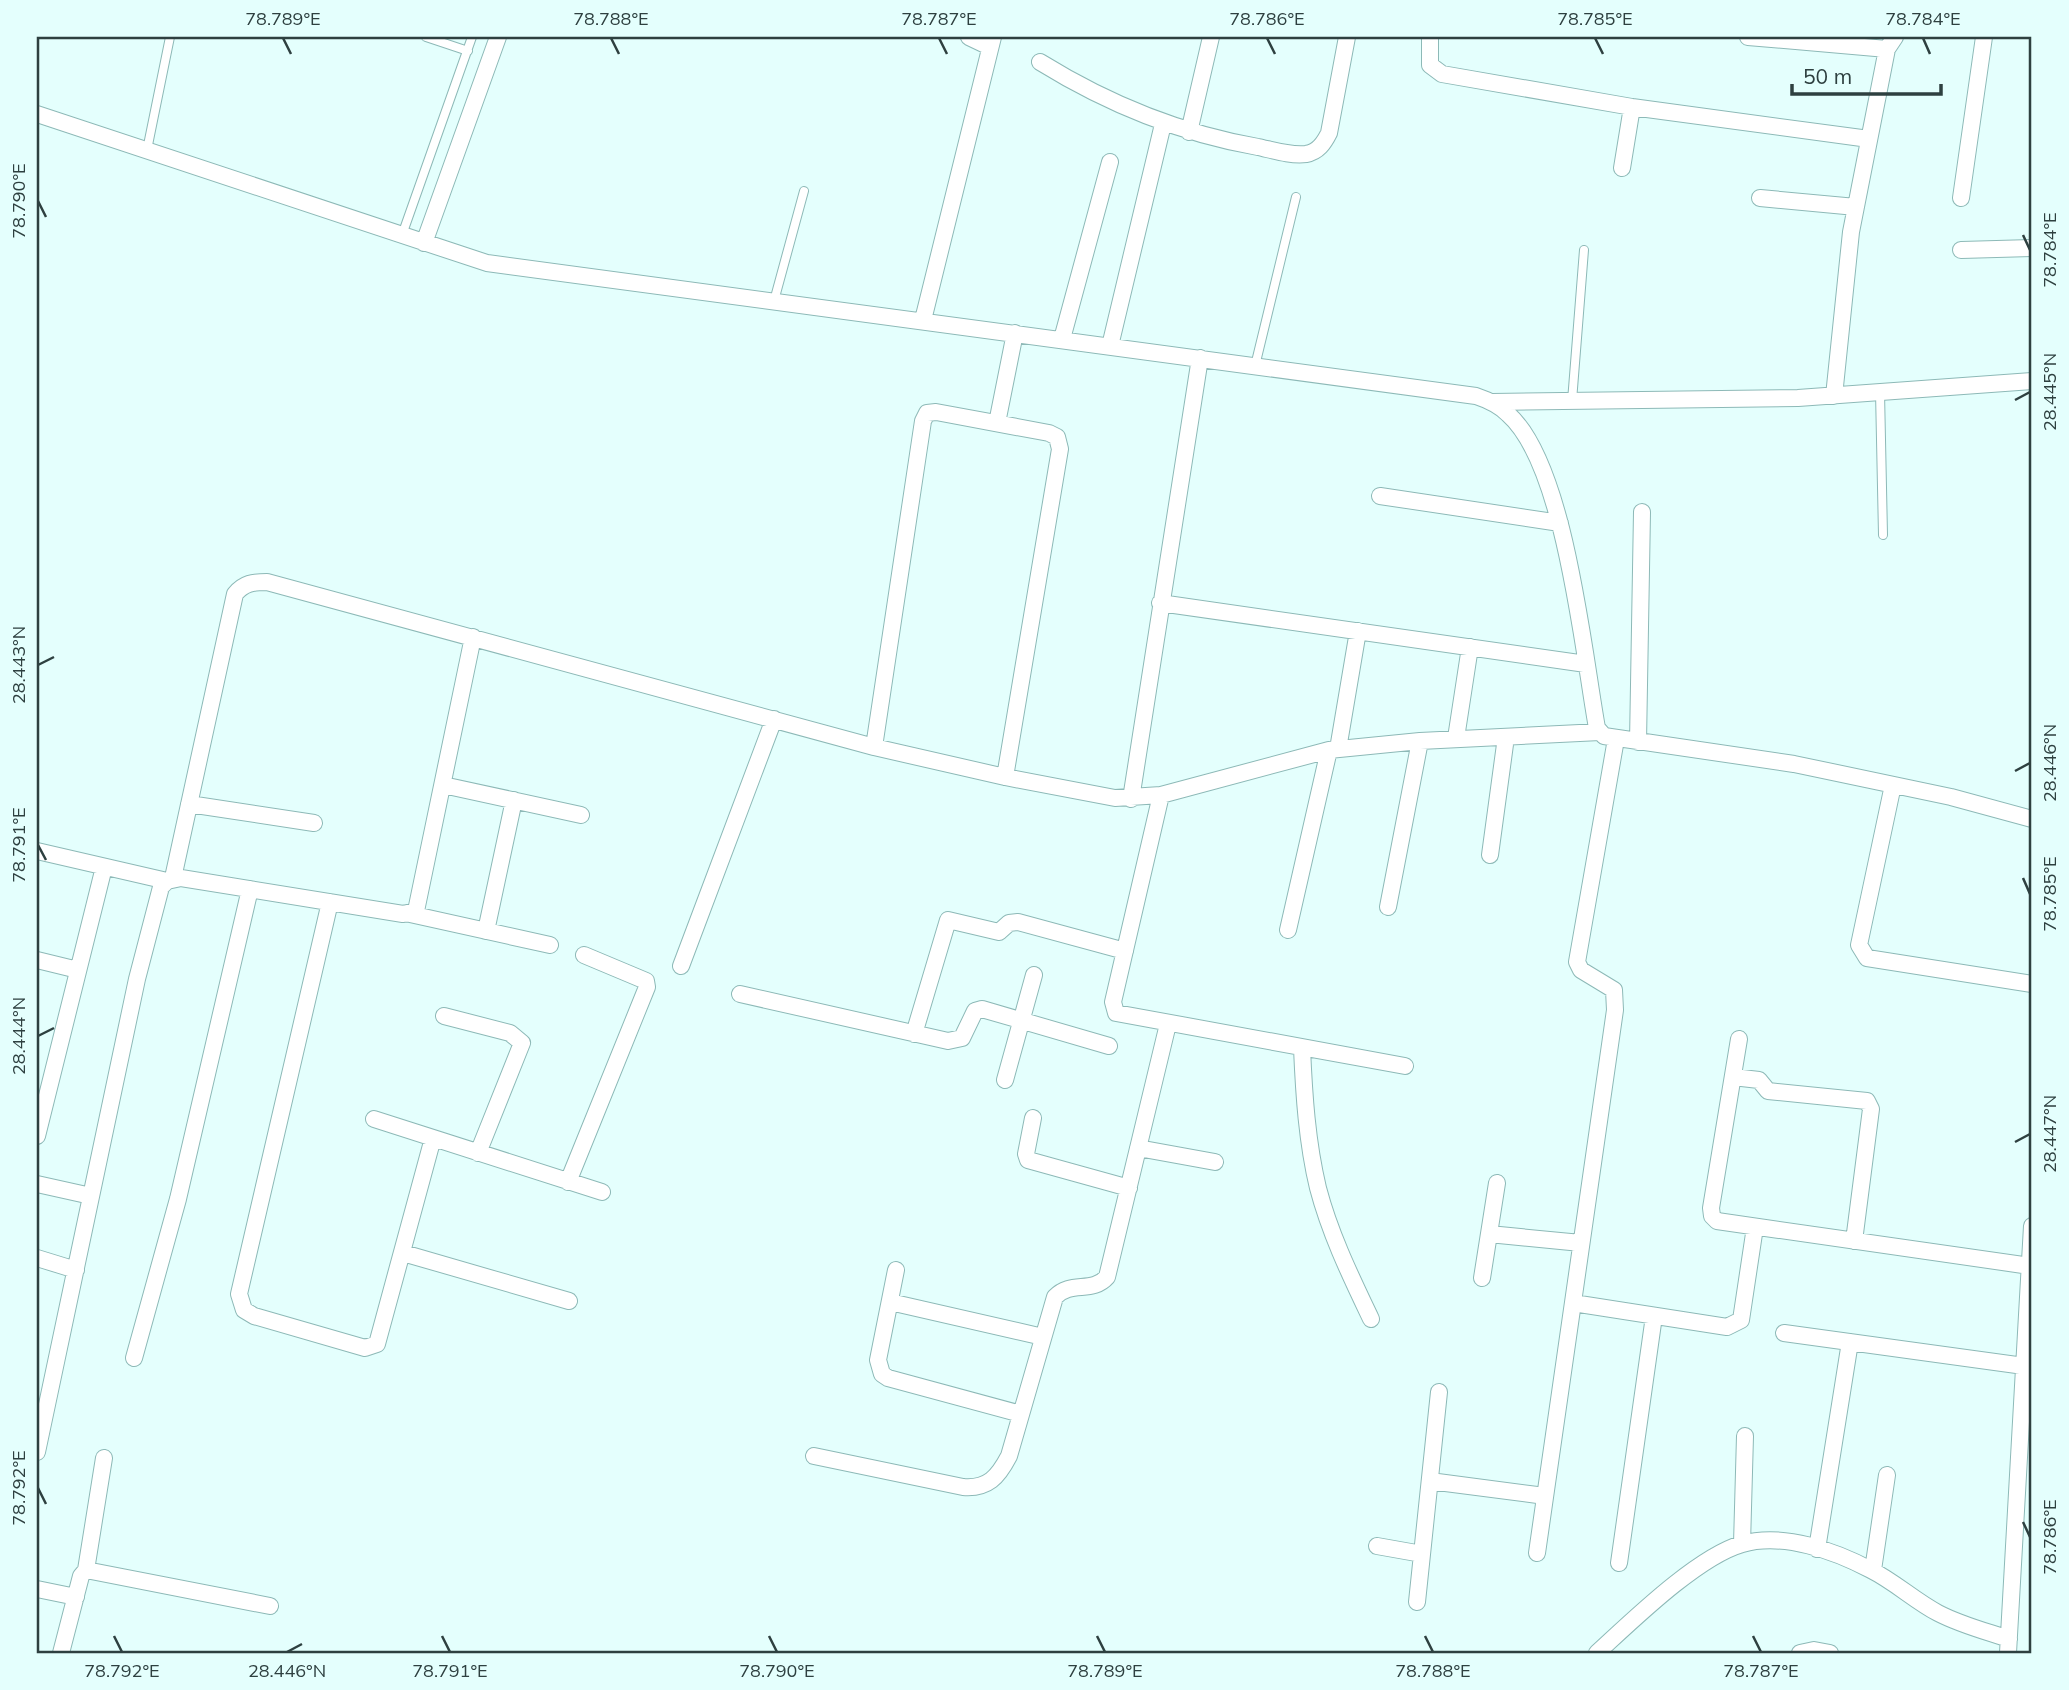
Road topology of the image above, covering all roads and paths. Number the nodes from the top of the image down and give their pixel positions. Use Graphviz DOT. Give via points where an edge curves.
graph roads {
  1 [pos="170,37"];
  2 [pos="426,37"];
  3 [pos="472,37"];
  4 [pos="498,37"];
  5 [pos="969,37"];
  6 [pos="1212,37"];
  7 [pos="1347,37"];
  8 [pos="1430,37"];
  9 [pos="1753,37"];
  10 [pos="1984,37"];
  11 [pos="1833,41"];
  12 [pos="992,42"];
  13 [pos="1891,43"];
  14 [pos="468,51"];
  15 [pos="1040,62"];
  16 [pos="1632,107"];
  17 [pos="37,114"];
  18 [pos="1163,124"];
  19 [pos="1189,132"];
  20 [pos="1869,139"];
  21 [pos="147,150"];
  22 [pos="1110,162"];
  23 [pos="1622,168"];
  24 [pos="804,191"];
  25 [pos="1296,197"];
  26 [pos="1760,198"];
  27 [pos="1961,198"];
  28 [pos="1856,207"];
  29 [pos="402,236"];
  30 [pos="424,243"];
  31 [pos="2032,248"];
  32 [pos="1584,250"];
  33 [pos="1961,250"];
  34 [pos="774,301"];
  35 [pos="923,320"];
  36 [pos="1015,333"];
  37 [pos="1062,340"];
  38 [pos="1110,346"];
  39 [pos="1200,358"];
  40 [pos="1255,366"];
  41 [pos="2032,381"];
  42 [pos="1880,392"];
  43 [pos="1834,396"];
  44 [pos="1572,401"];
  45 [pos="1492,402"];
  46 [pos="997,424"];
  47 [pos="1380,496"];
  48 [pos="1642,512"];
  49 [pos="1560,523"];
  50 [pos="1882,535"];
  51 [pos="1160,603"];
  52 [pos="1358,631"];
  53 [pos="473,637"];
  54 [pos="1470,647"];
  55 [pos="1586,664"];
  56 [pos="774,719"];
  57 [pos="1600,732"];
  58 [pos="1506,737"];
  59 [pos="1456,738"];
  60 [pos="1616,739"];
  61 [pos="1420,741"];
  62 [pos="1638,742"];
  63 [pos="874,747"];
  64 [pos="1334,749"];
  65 [pos="1005,777"];
  66 [pos="443,785"];
  67 [pos="1894,785"];
  68 [pos="1161,794"];
  69 [pos="1131,799"];
  70 [pos="514,800"];
  71 [pos="189,804"];
  72 [pos="581,815"];
  73 [pos="2032,820"];
  74 [pos="314,822"];
  75 [pos="37,851"];
  76 [pos="1490,855"];
  77 [pos="104,867"];
  78 [pos="170,880"];
  79 [pos="250,889"];
  80 [pos="330,902"];
  81 [pos="1388,907"];
  82 [pos="410,914"];
  83 [pos="1288,930"];
  84 [pos="486,931"];
  85 [pos="550,945"];
  86 [pos="1125,951"];
  87 [pos="584,955"];
  88 [pos="37,960"];
  89 [pos="681,966"];
  90 [pos="78,970"];
  91 [pos="1034,975"];
  92 [pos="2032,984"];
  93 [pos="740,994"];
  94 [pos="444,1016"];
  95 [pos="1021,1022"];
  96 [pos="1168,1024"];
  97 [pos="914,1034"];
  98 [pos="1739,1039"];
  99 [pos="1109,1046"];
  100 [pos="1302,1048"];
  101 [pos="1405,1066"];
  102 [pos="44,1075"];
  103 [pos="1733,1077"];
  104 [pos="1005,1080"];
  105 [pos="1034,1118"];
  106 [pos="374,1119"];
  107 [pos="37,1136"];
  108 [pos="433,1138"];
  109 [pos="1138,1148"];
  110 [pos="478,1153"];
  111 [pos="1215,1161"];
  112 [pos="568,1182"];
  113 [pos="37,1184"];
  114 [pos="1497,1184"];
  115 [pos="1129,1188"];
  116 [pos="603,1192"];
  117 [pos="91,1196"];
  118 [pos="2032,1226"];
  119 [pos="1755,1227"];
  120 [pos="1489,1234"];
  121 [pos="1854,1241"];
  122 [pos="1581,1243"];
  123 [pos="403,1252"];
  124 [pos="37,1258"];
  125 [pos="2030,1266"];
  126 [pos="76,1270"];
  127 [pos="896,1270"];
  128 [pos="1482,1278"];
  129 [pos="569,1301"];
  130 [pos="890,1302"];
  131 [pos="1573,1303"];
  132 [pos="1654,1316"];
  133 [pos="1371,1319"];
  134 [pos="1784,1333"];
  135 [pos="1043,1337"];
  136 [pos="1850,1342"];
  137 [pos="134,1358"];
  138 [pos="2024,1366"];
  139 [pos="1439,1392"];
  140 [pos="1021,1414"];
  141 [pos="1745,1436"];
  142 [pos="37,1452"];
  143 [pos="814,1456"];
  144 [pos="104,1458"];
  145 [pos="1887,1475"];
  146 [pos="1430,1481"];
  147 [pos="1545,1496"];
  148 [pos="1742,1544"];
  149 [pos="1377,1546"];
  150 [pos="1817,1549"];
  151 [pos="1537,1553"];
  152 [pos="1422,1554"];
  153 [pos="1619,1563"];
  154 [pos="86,1570"];
  155 [pos="1873,1570"];
  156 [pos="37,1589"];
  157 [pos="76,1597"];
  158 [pos="1417,1602"];
  159 [pos="270,1606"];
  160 [pos="2009,1646"];
  161 [pos="61,1653"];
  162 [pos="1597,1653"];
  163 [pos="1800,1653"];
  164 [pos="1830,1653"];
  1 -- 21 [label="lane"];
  2 -- 14 [label="lane"];
  3 -- 14 [label="lane"];
  4 -- 30 [label="street"];
  5 -- 12 [label="street"];
  6 -- 19 [label="street"];
  7 -- 19 [label="street" via="1329,133 1317,149 1289,153"];
  8 -- 16 [label="street" via="1430,65 1442,74"];
  9 -- 11 [label="street"];
  10 -- 27 [label="street"];
  11 -- 13 [label="street"];
  12 -- 35 [label="street"];
  13 -- 20 [label="street"];
  14 -- 29 [label="lane"];
  15 -- 18 [label="street" via="1120,107"];
  16 -- 20 [label="street"];
  16 -- 23 [label="street"];
  17 -- 21 [label="street"];
  18 -- 19 [label="street"];
  18 -- 38 [label="street"];
  20 -- 28 [label="street"];
  21 -- 29 [label="street"];
  22 -- 37 [label="street"];
  24 -- 34 [label="lane"];
  25 -- 40 [label="lane"];
  26 -- 28 [label="street"];
  28 -- 43 [label="street"];
  29 -- 30 [label="street"];
  30 -- 34 [label="street" via="487,262"];
  31 -- 33 [label="street"];
  32 -- 44 [label="lane"];
  34 -- 35 [label="street"];
  35 -- 36 [label="street"];
  36 -- 37 [label="street"];
  36 -- 46 [label="street"];
  37 -- 38 [label="street"];
  38 -- 39 [label="street"];
  39 -- 40 [label="street"];
  39 -- 51 [label="street"];
  40 -- 45 [label="street" via="1476,396"];
  41 -- 42 [label="street"];
  42 -- 43 [label="street"];
  42 -- 50 [label="lane"];
  43 -- 44 [label="street"];
  44 -- 45 [label="street"];
  45 -- 49 [label="street" via="1510,415 1527,438"];
  46 -- 63 [label="street" via="936,412 922,421"];
  46 -- 65 [label="street" via="1049,433 1060,442"];
  47 -- 49 [label="street"];
  48 -- 62 [label="street"];
  49 -- 55 [label="street"];
  51 -- 52 [label="street"];
  51 -- 69 [label="street"];
  52 -- 54 [label="street"];
  52 -- 64 [label="street"];
  53 -- 56 [label="street"];
  53 -- 66 [label="street"];
  53 -- 71 [label="street" via="267,582 241,586 231,608"];
  54 -- 55 [label="street"];
  54 -- 59 [label="street"];
  55 -- 57 [label="street"];
  56 -- 63 [label="street"];
  56 -- 89 [label="street"];
  57 -- 58 [label="street"];
  57 -- 60 [label="street"];
  58 -- 59 [label="street"];
  58 -- 76 [label="street"];
  59 -- 61 [label="street"];
  60 -- 62 [label="street"];
  60 -- 122 [label="street" via="1577,962 1588,975 1608,984 1615,998"];
  61 -- 64 [label="street"];
  61 -- 81 [label="street"];
  62 -- 67 [label="street" via="1794,764"];
  63 -- 65 [label="street"];
  64 -- 68 [label="street"];
  64 -- 83 [label="street"];
  65 -- 69 [label="street"];
  66 -- 70 [label="street"];
  66 -- 82 [label="street" via="419,905"];
  67 -- 73 [label="street"];
  67 -- 92 [label="street" via="1860,952 1867,958"];
  68 -- 69 [label="street"];
  68 -- 86 [label="street"];
  70 -- 72 [label="street"];
  70 -- 84 [label="street"];
  71 -- 74 [label="street"];
  71 -- 78 [label="street"];
  75 -- 77 [label="street"];
  77 -- 78 [label="street"];
  77 -- 90 [label="street"];
  78 -- 79 [label="street"];
  78 -- 117 [label="street" via="159,893 137,979"];
  79 -- 80 [label="street"];
  79 -- 137 [label="street" via="178,1199"];
  80 -- 82 [label="street"];
  80 -- 123 [label="street" via="240,1303 254,1315 371,1348 381,1335"];
  82 -- 84 [label="street"];
  84 -- 85 [label="street"];
  86 -- 96 [label="street" via="1113,1008 1121,1016"];
  86 -- 97 [label="street" via="1018,922 1009,922 999,932 948,920"];
  87 -- 112 [label="street" via="638,975 647,987"];
  88 -- 90 [label="street"];
  90 -- 102 [label="street"];
  91 -- 95 [label="street"];
  93 -- 97 [label="street"];
  94 -- 110 [label="street" via="510,1033 522,1043"];
  95 -- 97 [label="street" via="982,1009 971,1016 962,1038 956,1041"];
  95 -- 99 [label="street"];
  95 -- 104 [label="street"];
  96 -- 100 [label="street"];
  96 -- 109 [label="street"];
  98 -- 103 [label="street"];
  100 -- 101 [label="street"];
  100 -- 133 [label="street" via="1306,1119 1318,1188 1340,1256"];
  102 -- 107 [label="street"];
  103 -- 119 [label="street" via="1712,1216 1717,1221"];
  103 -- 121 [label="street" via="1759,1080 1768,1091 1867,1101 1871,1108"];
  105 -- 115 [label="street" via="1028,1160"];
  106 -- 108 [label="street"];
  108 -- 110 [label="street"];
  108 -- 123 [label="street"];
  109 -- 111 [label="street"];
  109 -- 115 [label="street"];
  110 -- 112 [label="street"];
  112 -- 116 [label="street"];
  113 -- 117 [label="street"];
  114 -- 120 [label="street"];
  115 -- 135 [label="street" via="1107,1277 1091,1287 1062,1290 1055,1297"];
  117 -- 126 [label="street"];
  118 -- 125 [label="street"];
  119 -- 121 [label="street"];
  119 -- 132 [label="street" via="1741,1320 1727,1327"];
  120 -- 122 [label="street"];
  120 -- 128 [label="street"];
  121 -- 125 [label="street"];
  122 -- 131 [label="street"];
  123 -- 129 [label="street"];
  124 -- 126 [label="street"];
  125 -- 138 [label="street"];
  126 -- 142 [label="street"];
  127 -- 130 [label="street"];
  130 -- 135 [label="street"];
  130 -- 140 [label="street" via="878,1360 882,1374"];
  131 -- 132 [label="street"];
  131 -- 147 [label="street"];
  132 -- 153 [label="street"];
  134 -- 136 [label="street"];
  135 -- 140 [label="street"];
  136 -- 138 [label="street"];
  136 -- 150 [label="street"];
  138 -- 160 [label="street"];
  139 -- 146 [label="street"];
  140 -- 143 [label="street" via="999,1474 975,1488"];
  141 -- 148 [label="street"];
  144 -- 154 [label="street"];
  145 -- 155 [label="street"];
  146 -- 147 [label="street"];
  146 -- 152 [label="street"];
  147 -- 151 [label="street"];
  148 -- 150 [label="street" via="1771,1542"];
  148 -- 162 [label="street" via="1665,1593"];
  149 -- 152 [label="street"];
  150 -- 155 [label="street"];
  152 -- 158 [label="street"];
  154 -- 157 [label="street"];
  154 -- 159 [label="street"];
  155 -- 160 [label="street" via="1937,1613"];
  156 -- 157 [label="street"];
  157 -- 161 [label="street"];
  163 -- 164 [label="street"];
}
